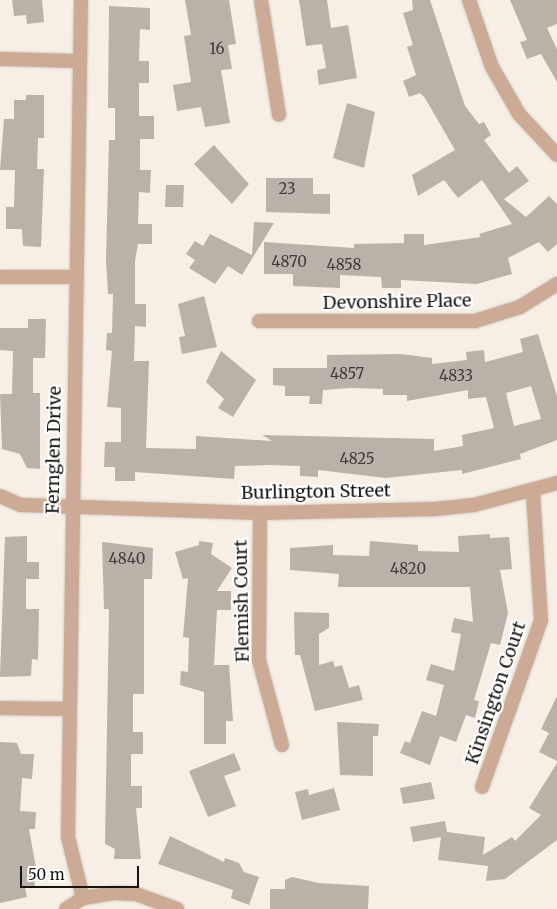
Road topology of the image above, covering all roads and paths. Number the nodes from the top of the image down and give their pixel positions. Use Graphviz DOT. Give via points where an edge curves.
graph roads {
  1 [pos="81,0"];
  2 [pos="261,0"];
  3 [pos="468,0"];
  4 [pos="0,59"];
  5 [pos="78,62"];
  6 [pos="279,115"];
  7 [pos="557,155"];
  8 [pos="0,277"];
  9 [pos="75,277"];
  10 [pos="557,284"];
  11 [pos="260,321"];
  12 [pos="557,483"];
  13 [pos="533,492"];
  14 [pos="0,496"];
  15 [pos="72,506"];
  16 [pos="260,513"];
  17 [pos="0,708"];
  18 [pos="69,708"];
  19 [pos="282,745"];
  20 [pos="482,787"];
  21 [pos="84,898"];
  22 [pos="66,909"];
  23 [pos="177,909"];
  1 -- 5 [label="street, Fernglen Drive"];
  2 -- 6 [label="street"];
  3 -- 7 [label="street" via="492,67 519,114"];
  4 -- 5 [label="street"];
  5 -- 9 [label="street, Fernglen Drive"];
  8 -- 9 [label="street"];
  9 -- 15 [label="street, Fernglen Drive"];
  10 -- 11 [label="street, Devonshire Place" via="520,307 475,321"];
  12 -- 13 [label="street, Burlington Street"];
  13 -- 16 [label="street, Burlington Street" via="435,509"];
  13 -- 20 [label="street, Kinsington Court" via="541,620"];
  14 -- 15 [label="street, Burlington Street" via="20,505"];
  15 -- 16 [label="street, Burlington Street"];
  15 -- 18 [label="street, Fernglen Drive"];
  16 -- 19 [label="street, Flemish Court" via="258,660"];
  17 -- 18 [label="street"];
  18 -- 21 [label="street, Fernglen Drive" via="68,837"];
  21 -- 22 [label="street"];
  21 -- 23 [label="street" via="136,894"];
}
